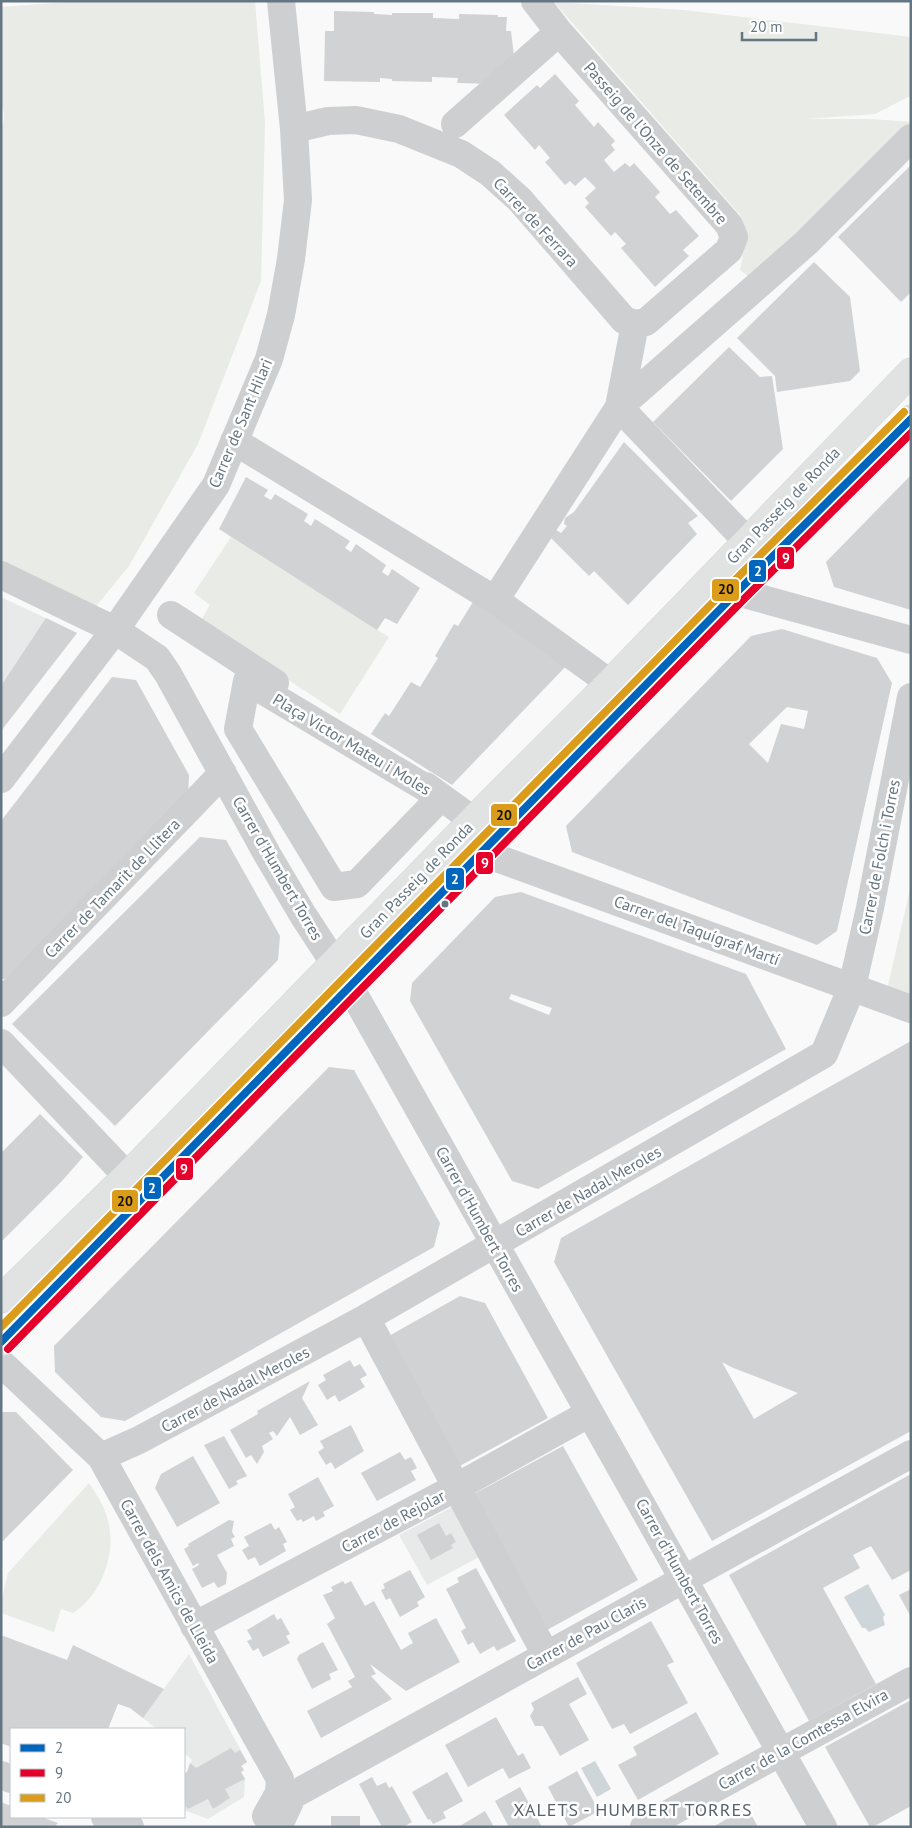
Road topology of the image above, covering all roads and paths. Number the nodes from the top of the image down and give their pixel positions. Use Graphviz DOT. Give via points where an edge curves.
graph roads {
  1 [pos="281,1"];
  2 [pos="535,1"];
  3 [pos="559,32"];
  4 [pos="455,124"];
  5 [pos="294,128"];
  6 [pos="911,138"];
  7 [pos="641,323"];
  8 [pos="911,372"];
  9 [pos="619,408"];
  10 [pos="911,419"];
  11 [pos="234,441"];
  12 [pos="747,542"];
  13 [pos="1,575"];
  14 [pos="737,592"];
  15 [pos="495,600"];
  16 [pos="171,615"];
  17 [pos="115,630"];
  18 [pos="911,640"];
  19 [pos="610,683"];
  20 [pos="911,697"];
  21 [pos="223,773"];
  22 [pos="1,779"];
  23 [pos="441,797"];
  24 [pos="473,820"];
  25 [pos="483,853"];
  26 [pos="335,963"];
  27 [pos="350,987"];
  28 [pos="852,987"];
  29 [pos="1,1003"];
  30 [pos="911,1009"];
  31 [pos="1,1043"];
  32 [pos="127,1176"];
  33 [pos="495,1244"];
  34 [pos="1,1299"];
  35 [pos="366,1318"];
  36 [pos="1,1342"];
  37 [pos="1,1363"];
  38 [pos="590,1413"];
  39 [pos="911,1454"];
  40 [pos="102,1457"];
  41 [pos="455,1488"];
  42 [pos="683,1578"];
  43 [pos="194,1626"];
  44 [pos="546,1655"];
  45 [pos="911,1681"];
  46 [pos="780,1751"];
  47 [pos="108,1818"];
  48 [pos="130,1827"];
  49 [pos="260,1827"];
  50 [pos="278,1827"];
  51 [pos="644,1827"];
  52 [pos="823,1827"];
  1 -- 5 [label="street, Carrer de Sant Hilari"];
  2 -- 3 [label="street, Passeig de l'Onze de Setembre"];
  3 -- 4 [label="street"];
  3 -- 7 [label="street, Passeig de l'Onze de Setembre" via="729,225 734,238 728,250"];
  5 -- 7 [label="street, Carrer de Ferrara" via="328,121 356,120 399,129 461,154 506,186 624,320"];
  5 -- 11 [label="street, Carrer de Sant Hilari" via="298,200 281,315 269,359"];
  6 -- 9 [label="street" via="806,243"];
  7 -- 9 [label="street"];
  8 -- 12 [label="main road, Gran Passeig de Ronda"];
  9 -- 12 [label="street"];
  9 -- 15 [label="street"];
  10 -- 14 [label="main road, Gran Passeig de Ronda"];
  11 -- 15 [label="street"];
  11 -- 17 [label="street, Carrer de Sant Hilari" via="216,484"];
  12 -- 19 [label="main road, Gran Passeig de Ronda"];
  13 -- 17 [label="street, Carrer d'Humbert Torres"];
  14 -- 18 [label="street"];
  14 -- 25 [label="main road, Gran Passeig de Ronda"];
  15 -- 19 [label="street"];
  16 -- 23 [label="street" via="367,743"];
  17 -- 21 [label="street, Carrer d'Humbert Torres" via="157,658"];
  17 -- 22 [label="street, Carrer de Sant Hilari"];
  19 -- 24 [label="main road, Gran Passeig de Ronda"];
  20 -- 28 [label="street, Carrer de Folch i Torres"];
  21 -- 26 [label="street, Carrer d'Humbert Torres" via="294,899"];
  21 -- 29 [label="street, Carrer de Tamarit de Llitera"];
  23 -- 23 [label="street, Plaça Victor Mateu i Moles" via="357,746 247,681 238,729 334,887 357,884"];
  23 -- 24 [label="street"];
  24 -- 26 [label="main road, Gran Passeig de Ronda"];
  25 -- 27 [label="main road, Gran Passeig de Ronda"];
  25 -- 28 [label="street, Carrer del Taquígraf Martí"];
  26 -- 27 [label="street, Carrer d'Humbert Torres"];
  26 -- 32 [label="main road, Gran Passeig de Ronda"];
  27 -- 33 [label="street, Carrer d'Humbert Torres"];
  27 -- 36 [label="main road, Gran Passeig de Ronda"];
  28 -- 30 [label="street, Carrer del Taquígraf Martí"];
  28 -- 33 [label="street, Carrer de Nadal Meroles" via="824,1054"];
  31 -- 32 [label="street"];
  32 -- 34 [label="main road, Gran Passeig de Ronda"];
  33 -- 35 [label="street, Carrer de Nadal Meroles"];
  33 -- 38 [label="street, Carrer d'Humbert Torres"];
  35 -- 40 [label="street, Carrer de Nadal Meroles"];
  35 -- 41 [label="street"];
  37 -- 40 [label="street, Carrer dels Amics de Lleida"];
  38 -- 41 [label="street, Carrer de Rejolar"];
  38 -- 42 [label="street, Carrer d'Humbert Torres"];
  39 -- 42 [label="street, Carrer de Pau Claris"];
  40 -- 43 [label="street, Carrer dels Amics de Lleida"];
  41 -- 43 [label="street, Carrer de Rejolar"];
  41 -- 44 [label="street"];
  42 -- 44 [label="street, Carrer de Pau Claris"];
  42 -- 46 [label="street, Carrer d'Humbert Torres"];
  43 -- 49 [label="street, Carrer dels Amics de Lleida" via="280,1779 279,1793"];
  44 -- 50 [label="street, Carrer de Pau Claris" via="293,1795"];
  45 -- 46 [label="street, Carrer de la Comtessa Elvira"];
  46 -- 51 [label="street, Carrer de la Comtessa Elvira"];
  46 -- 52 [label="street, Carrer d'Humbert Torres"];
  47 -- 48 [label="street"];
}
